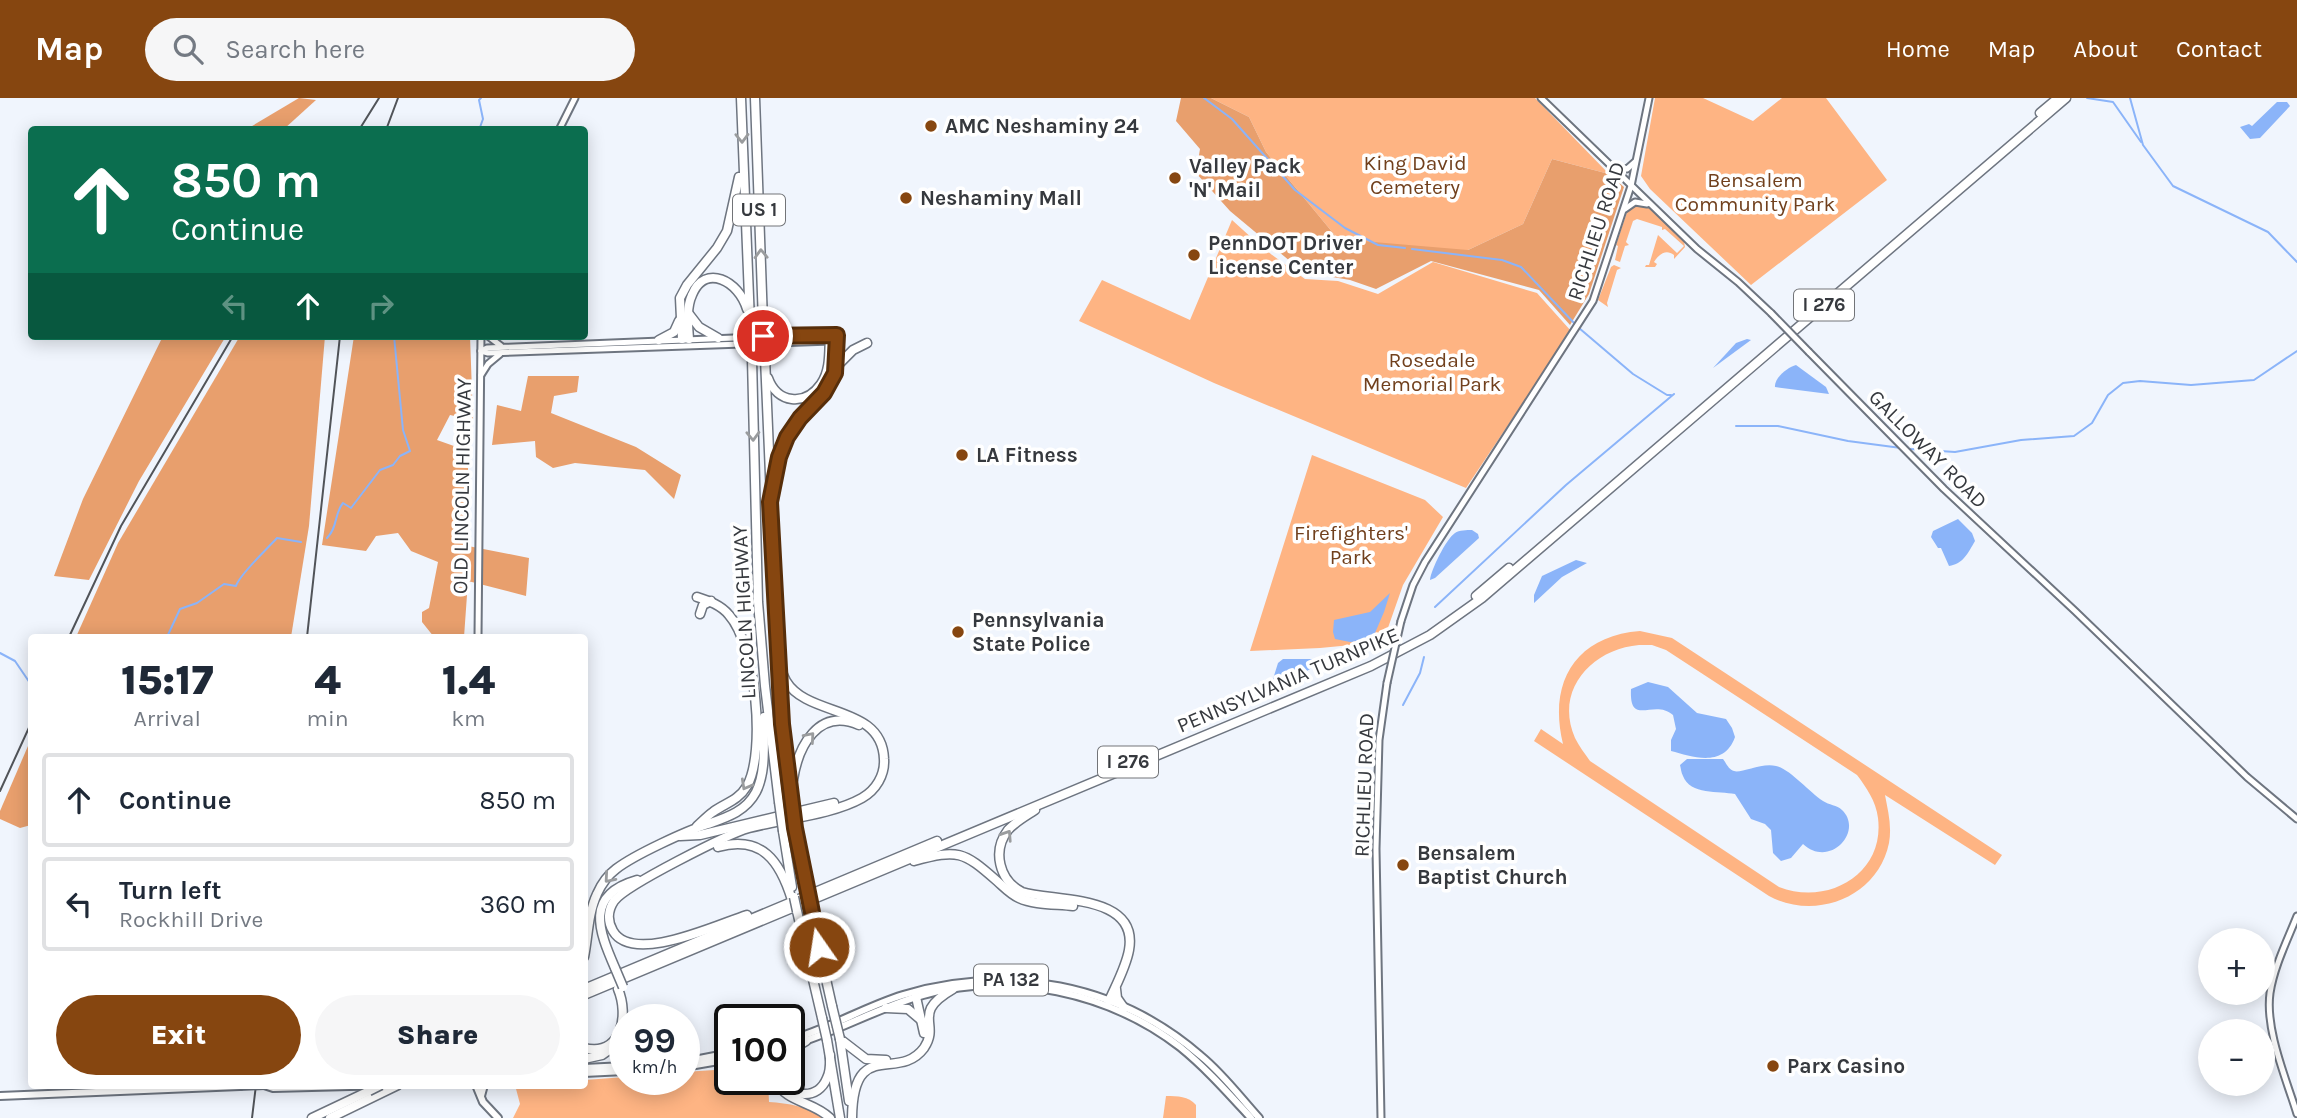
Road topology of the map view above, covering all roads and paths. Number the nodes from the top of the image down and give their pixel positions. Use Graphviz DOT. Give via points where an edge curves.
graph roads {
  1 [pos="575,98"];
  2 [pos="741,98"];
  3 [pos="755,98"];
  4 [pos="1541,98"];
  5 [pos="1649,98"];
  6 [pos="2057,98"];
  7 [pos="2066,98"];
  8 [pos="561,126"];
  9 [pos="1635,162"];
  10 [pos="742,164"];
  11 [pos="1608,164"];
  12 [pos="1631,186"];
  13 [pos="1654,207"];
  14 [pos="1622,211"];
  15 [pos="684,316"];
  16 [pos="750,322"];
  17 [pos="718,338"];
  18 [pos="833,338"];
  19 [pos="481,340"];
  20 [pos="492,340"];
  21 [pos="659,340"];
  22 [pos="686,343"];
  23 [pos="867,343"];
  24 [pos="506,350"];
  25 [pos="481,351"];
  26 [pos="765,361"];
  27 [pos="836,366"];
  28 [pos="480,378"];
  29 [pos="770,502"];
  30 [pos="697,597"];
  31 [pos="711,601"];
  32 [pos="700,614"];
  33 [pos="478,634"];
  34 [pos="777,635"];
  35 [pos="765,686"];
  36 [pos="1095,781"];
  37 [pos="792,801"];
  38 [pos="2297,819"];
  39 [pos="695,828"];
  40 [pos="680,836"];
  41 [pos="701,851"];
  42 [pos="881,871"];
  43 [pos="646,877"];
  44 [pos="795,898"];
  45 [pos="592,908"];
  46 [pos="2297,916"];
  47 [pos="588,932"];
  48 [pos="612,969"];
  49 [pos="1117,983"];
  50 [pos="621,985"];
  51 [pos="588,987"];
  52 [pos="953,989"];
  53 [pos="917,995"];
  54 [pos="588,996"];
  55 [pos="1107,1002"];
  56 [pos="629,1004"];
  57 [pos="886,1008"];
  58 [pos="1124,1008"];
  59 [pos="925,1023"];
  60 [pos="805,1034"];
  61 [pos="840,1039"];
  62 [pos="806,1041"];
  63 [pos="588,1049"];
  64 [pos="609,1050"];
  65 [pos="830,1055"];
  66 [pos="588,1058"];
  67 [pos="609,1069"];
  68 [pos="588,1071"];
  69 [pos="168,1089"];
  70 [pos="377,1089"];
  71 [pos="381,1089"];
  72 [pos="478,1089"];
  73 [pos="482,1089"];
  74 [pos="805,1094"];
  75 [pos="786,1095"];
  76 [pos="0,1096"];
  77 [pos="483,1101"];
  78 [pos="2297,1114"];
  79 [pos="312,1118"];
  80 [pos="330,1118"];
  81 [pos="498,1118"];
  82 [pos="830,1118"];
  83 [pos="840,1118"];
  84 [pos="851,1118"];
  85 [pos="1251,1118"];
  86 [pos="1259,1118"];
  87 [pos="1381,1118"];
  1 -- 8 [label="main road"];
  2 -- 10 [label="highway, LINCOLN HIGHWAY / US 1, one-way"];
  26 -- 3 [label="highway, LINCOLN HIGHWAY / US 1, one-way, bridge"];
  4 -- 11 [label="main road, GALLOWAY ROAD"];
  5 -- 9 [label="main road, RICHLIEU ROAD"];
  6 -- 44 [label="highway, PENNSYLVANIA TURNPIKE / I 276" via="1467,603 1429,630 1367,663"];
  7 -- 36 [label="highway, PENNSYLVANIA TURNPIKE / I 276" via="1451,621 1371,666"];
  9 -- 11 [label="main road" via="1624,170"];
  9 -- 12 [label="main road, RICHLIEU ROAD"];
  10 -- 15 [label="highway" via="727,230 680,298"];
  10 -- 16 [label="highway, LINCOLN HIGHWAY / US 1"];
  11 -- 12 [label="main road, GALLOWAY ROAD"];
  12 -- 13 [label="main road, GALLOWAY ROAD"];
  12 -- 14 [label="main road, RICHLIEU ROAD"];
  13 -- 14 [label="main road" via="1639,202"];
  13 -- 38 [label="main road, GALLOWAY ROAD, bridge" via="1771,313 1937,482 2247,777"];
  14 -- 87 [label="main road, RICHLIEU ROAD, bridge" via="1587,314 1425,562 1401,621 1379,740 1376,870"];
  15 -- 16 [label="highway" via="697,287 708,279 720,279 740,291"];
  15 -- 17 [label="highway"];
  15 -- 21 [label="highway" via="674,332"];
  15 -- 22 [label="highway"];
  16 -- 35 [label="highway, LINCOLN HIGHWAY / US 1, one-way, bridge" via="758,602"];
  17 -- 18 [label="main road"];
  17 -- 22 [label="main road"];
  18 -- 22 [label="main road"];
  18 -- 26 [label="highway" via="821,385 800,399 784,399 776,393"];
  18 -- 27 [label="highway"];
  19 -- 25 [label="main road, OLD LINCOLN HIGHWAY"];
  20 -- 24 [label="main road"];
  21 -- 22 [label="main road"];
  21 -- 24 [label="main road"];
  22 -- 24 [label="main road"];
  23 -- 27 [label="highway"];
  24 -- 25 [label="main road"];
  24 -- 28 [label="main road" via="488,364"];
  25 -- 28 [label="main road, OLD LINCOLN HIGHWAY"];
  26 -- 29 [label="highway, LINCOLN HIGHWAY / US 1"];
  27 -- 29 [label="highway" via="830,384 787,437"];
  28 -- 33 [label="main road, OLD LINCOLN HIGHWAY"];
  29 -- 34 [label="highway, LINCOLN HIGHWAY / US 1"];
  30 -- 31 [label="highway"];
  31 -- 32 [label="highway" via="703,605"];
  31 -- 39 [label="highway, one-way" via="731,616 743,643 754,691 756,742 745,789"];
  34 -- 37 [label="highway, LINCOLN HIGHWAY / US 1"];
  34 -- 41 [label="highway" via="780,666 790,687 868,726 877,736 883,749 881,776 858,800 746,829"];
  35 -- 39 [label="highway" via="763,765 757,790 733,815"];
  35 -- 44 [label="highway, LINCOLN HIGHWAY / US 1, bridge"];
  36 -- 42 [label="highway, PENNSYLVANIA TURNPIKE / I 276"];
  49 -- 36 [label="highway, one-way" via="1130,941 1115,912 1022,892 1007,879 999,856 1003,838 1015,823"];
  37 -- 40 [label="highway, one-way" via="797,760 813,732 840,721 856,724 870,734 878,750 878,768 871,784 856,796"];
  37 -- 61 [label="highway, LINCOLN HIGHWAY / US 1, bridge"];
  39 -- 40 [label="highway"];
  40 -- 45 [label="highway, one-way" via="615,870 600,888"];
  41 -- 43 [label="highway"];
  41 -- 44 [label="highway" via="736,843 758,848 777,865"];
  42 -- 50 [label="highway, PENNSYLVANIA TURNPIKE / I 276"];
  42 -- 55 [label="highway" via="942,853 960,855 1024,900 1107,913 1119,924 1125,940"];
  43 -- 44 [label="highway" via="616,898 609,913 613,932 634,944 666,942"];
  43 -- 48 [label="highway" via="616,888 601,908 599,929"];
  44 -- 51 [label="highway, PENNSYLVANIA TURNPIKE / I 276"];
  44 -- 65 [label="highway, LINCOLN HIGHWAY / US 1, bridge"];
  45 -- 47 [label="highway"];
  45 -- 48 [label="highway" via="596,936"];
  46 -- 78 [label="main road" via="2275,973 2269,1008"];
  48 -- 50 [label="highway, bridge"];
  49 -- 55 [label="highway"];
  49 -- 58 [label="highway" via="1115,995"];
  50 -- 54 [label="highway, PENNSYLVANIA TURNPIKE / I 276"];
  50 -- 56 [label="highway"];
  50 -- 63 [label="highway" via="624,1011 618,1034 603,1048"];
  52 -- 53 [label="main road, PA 132"];
  52 -- 55 [label="main road, PA 132" via="1032,987"];
  52 -- 59 [label="highway" via="934,1002"];
  53 -- 55 [label="main road, PA 132" via="968,982 1016,980 1063,987"];
  53 -- 57 [label="main road, PA 132"];
  53 -- 59 [label="highway"];
  53 -- 60 [label="main road, PA 132" via="871,1006"];
  55 -- 58 [label="main road, PA 132"];
  55 -- 85 [label="main road, PA 132" via="1178,1045"];
  57 -- 59 [label="highway" via="908,1009"];
  57 -- 62 [label="main road, PA 132"];
  58 -- 86 [label="main road, PA 132" via="1201,1056"];
  59 -- 61 [label="highway" via="921,1044 904,1057 866,1059"];
  59 -- 84 [label="highway" via="928,1041 916,1055 874,1067 858,1079"];
  61 -- 84 [label="highway, LINCOLN HIGHWAY / US 1"];
  64 -- 66 [label="highway"];
  65 -- 74 [label="highway" via="824,1085"];
  65 -- 83 [label="highway, LINCOLN HIGHWAY / US 1"];
  67 -- 68 [label="main road"];
  69 -- 76 [label="main road"];
  70 -- 79 [label="highway, bridge"];
  71 -- 80 [label="highway"];
  72 -- 77 [label="main road"];
  73 -- 77 [label="main road"];
  75 -- 82 [label="highway"];
  77 -- 81 [label="main road"];
}
